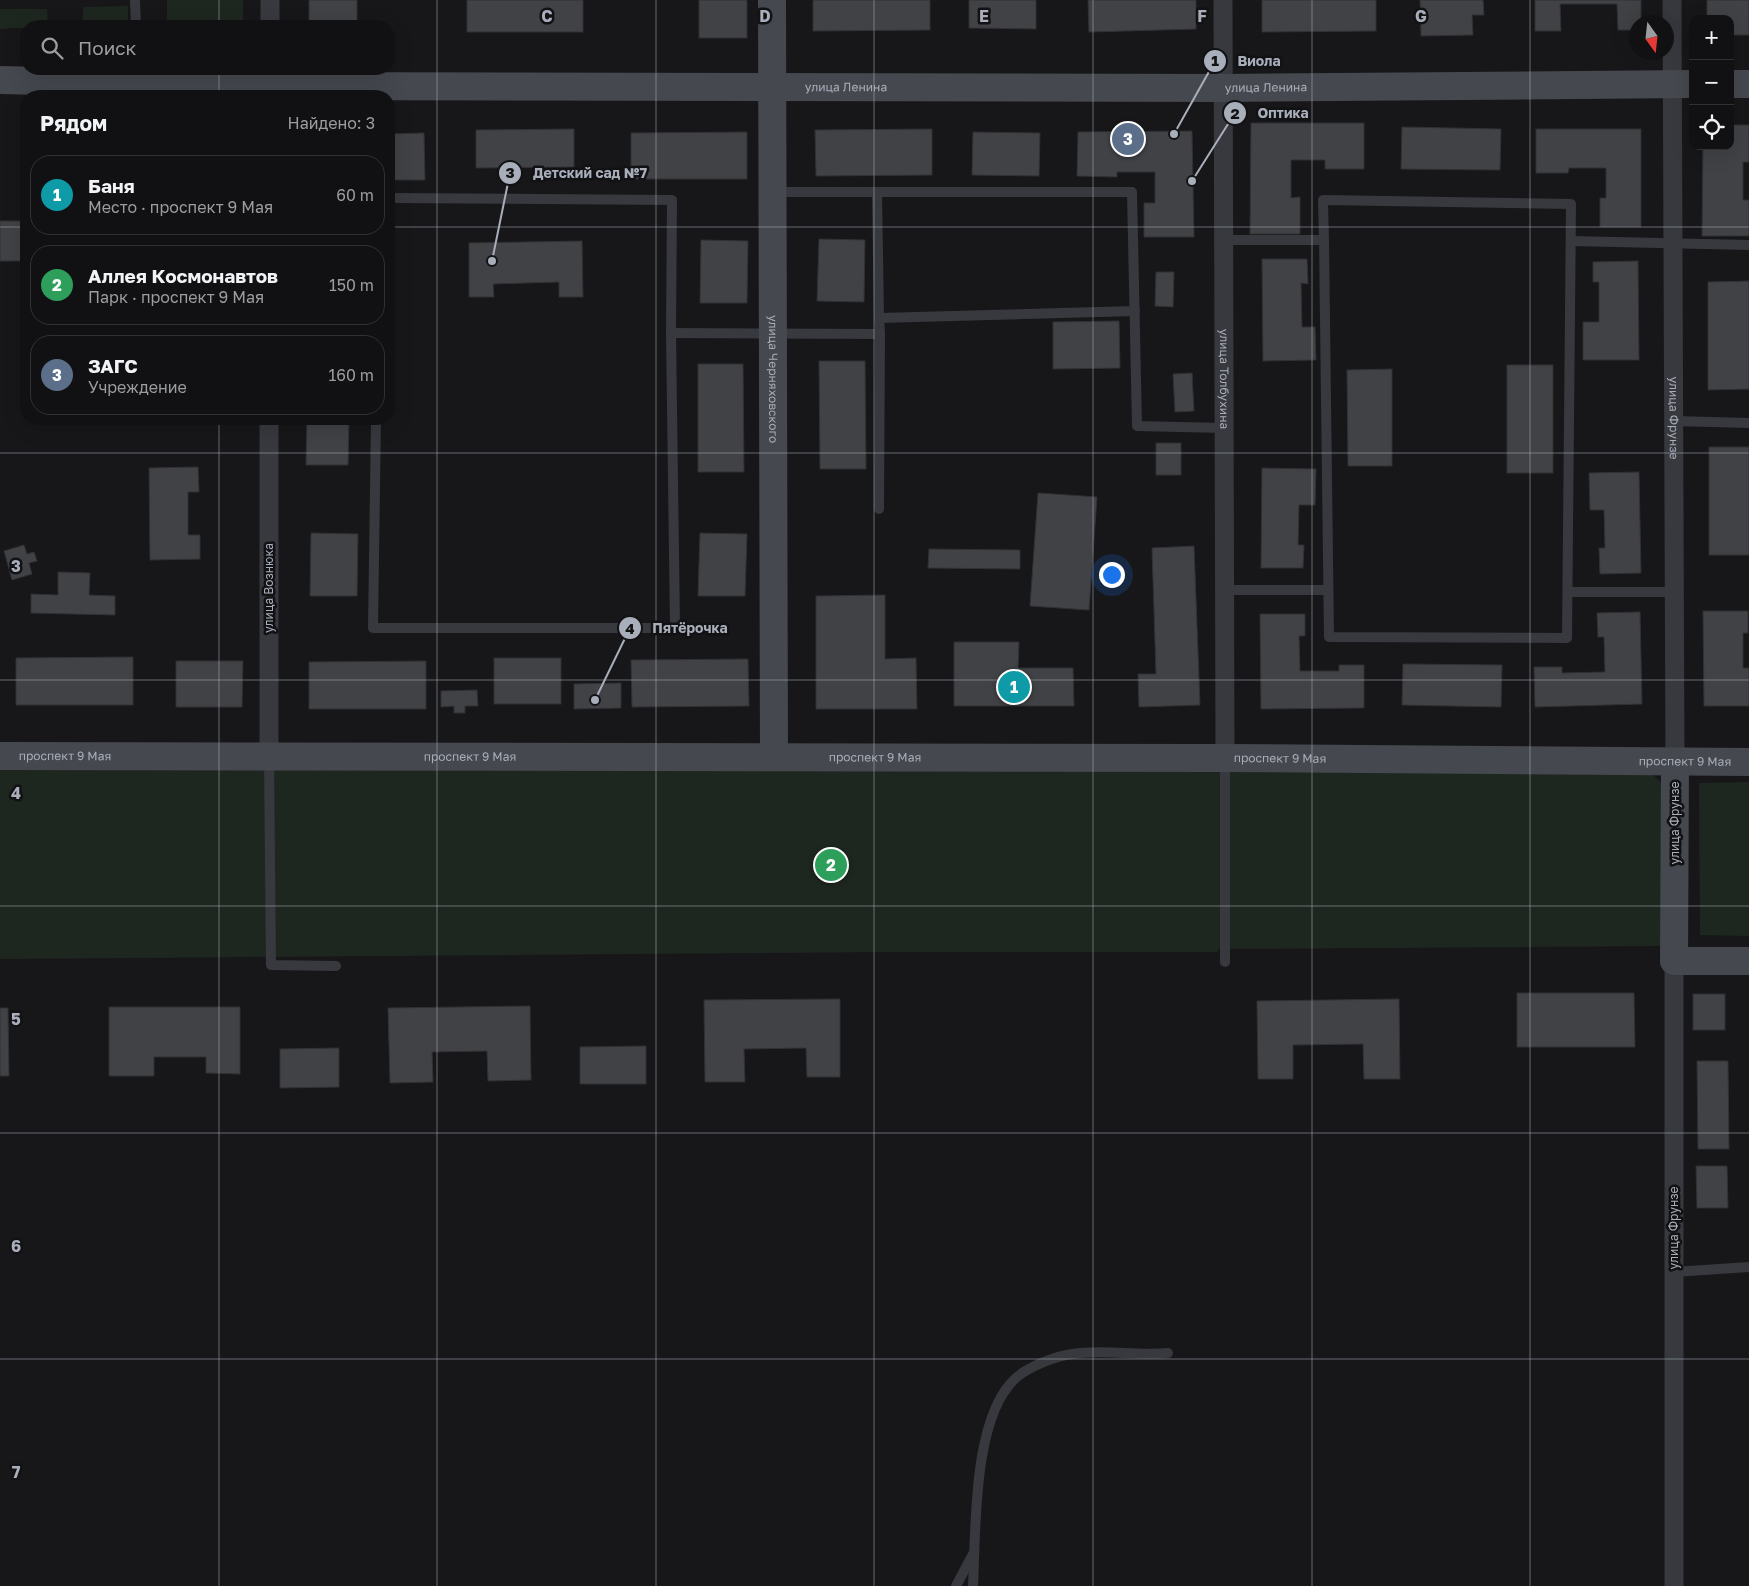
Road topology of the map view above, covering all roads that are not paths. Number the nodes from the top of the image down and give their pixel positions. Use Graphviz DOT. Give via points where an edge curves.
graph roads {
  1 [pos="135,0"];
  2 [pos="270,0"];
  3 [pos="772,0"];
  4 [pos="1223,0"];
  5 [pos="1672,0"];
  6 [pos="136,20"];
  7 [pos="270,20"];
  8 [pos="136,76"];
  9 [pos="0,80"];
  10 [pos="270,84"];
  11 [pos="1683,84"];
  12 [pos="1734,84"];
  13 [pos="1749,84"];
  14 [pos="771,86"];
  15 [pos="1223,88"];
  16 [pos="772,192"];
  17 [pos="877,192"];
  18 [pos="395,198"];
  19 [pos="1223,240"];
  20 [pos="1324,240"];
  21 [pos="1571,241"];
  22 [pos="1673,243"];
  23 [pos="1749,245"];
  24 [pos="1135,311"];
  25 [pos="879,318"];
  26 [pos="671,333"];
  27 [pos="772,333"];
  28 [pos="880,334"];
  29 [pos="1674,421"];
  30 [pos="1749,423"];
  31 [pos="269,425"];
  32 [pos="376,425"];
  33 [pos="1224,428"];
  34 [pos="879,509"];
  35 [pos="1224,590"];
  36 [pos="1327,590"];
  37 [pos="1568,592"];
  38 [pos="1675,592"];
  39 [pos="0,756"];
  40 [pos="269,757"];
  41 [pos="774,757"];
  42 [pos="1225,758"];
  43 [pos="1749,762"];
  44 [pos="1675,763"];
  45 [pos="1674,961"];
  46 [pos="1749,961"];
  47 [pos="1225,962"];
  48 [pos="336,966"];
  49 [pos="1749,1267"];
  50 [pos="1674,1272"];
  51 [pos="1168,1353"];
  52 [pos="975,1550"];
  53 [pos="956,1586"];
  54 [pos="973,1586"];
  55 [pos="1674,1586"];
  1 -- 6 [label="lane"];
  2 -- 7 [label="street"];
  3 -- 14 [label="street, улица Черняховского"];
  4 -- 15 [label="street, улица Толбухина"];
  5 -- 11 [label="street, улица Фрунзе"];
  8 -- 9 [label="street, улица Ленина"];
  8 -- 10 [label="street, улица Ленина"];
  10 -- 14 [label="street, улица Ленина"];
  11 -- 15 [label="street, улица Ленина"];
  11 -- 22 [label="street, улица Фрунзе"];
  12 -- 13 [label="street"];
  14 -- 15 [label="street, улица Ленина"];
  14 -- 16 [label="street, улица Черняховского"];
  15 -- 19 [label="street, улица Толбухина"];
  16 -- 17 [label="lane"];
  16 -- 27 [label="street, улица Черняховского"];
  17 -- 24 [label="lane" via="1132,192"];
  17 -- 25 [label="lane"];
  18 -- 26 [label="lane" via="672,200"];
  19 -- 20 [label="lane"];
  19 -- 33 [label="street, улица Толбухина"];
  20 -- 21 [label="lane" via="1323,200 1572,204"];
  20 -- 36 [label="lane"];
  21 -- 22 [label="lane"];
  21 -- 37 [label="lane"];
  22 -- 23 [label="lane"];
  22 -- 29 [label="street, улица Фрунзе"];
  24 -- 25 [label="lane"];
  24 -- 33 [label="lane" via="1137,426"];
  25 -- 28 [label="lane"];
  26 -- 27 [label="lane"];
  26 -- 32 [label="lane" via="675,628 373,628"];
  27 -- 28 [label="lane"];
  27 -- 41 [label="street, улица Черняховского"];
  28 -- 34 [label="lane"];
  29 -- 30 [label="lane"];
  29 -- 38 [label="street, улица Фрунзе"];
  31 -- 40 [label="street, улица Вознюка"];
  33 -- 35 [label="street, улица Толбухина"];
  35 -- 36 [label="lane"];
  35 -- 42 [label="street, улица Толбухина"];
  36 -- 37 [label="lane" via="1329,637 1567,638"];
  37 -- 38 [label="lane"];
  38 -- 44 [label="street, улица Фрунзе"];
  39 -- 40 [label="street, проспект 9 Мая"];
  40 -- 41 [label="street, проспект 9 Мая"];
  40 -- 48 [label="lane" via="271,965"];
  41 -- 42 [label="street, проспект 9 Мая"];
  42 -- 44 [label="street, проспект 9 Мая"];
  42 -- 47 [label="lane"];
  43 -- 44 [label="street, проспект 9 Мая"];
  44 -- 45 [label="street, улица Фрунзе"];
  45 -- 46 [label="street"];
  45 -- 50 [label="street, улица Фрунзе"];
  49 -- 50 [label="lane"];
  50 -- 55 [label="street, улица Фрунзе"];
  51 -- 52 [label="lane" via="1071,1354 1031,1366 1015,1378 1001,1396 986,1441 977,1496"];
  52 -- 53 [label="lane"];
  52 -- 54 [label="lane"];
}
